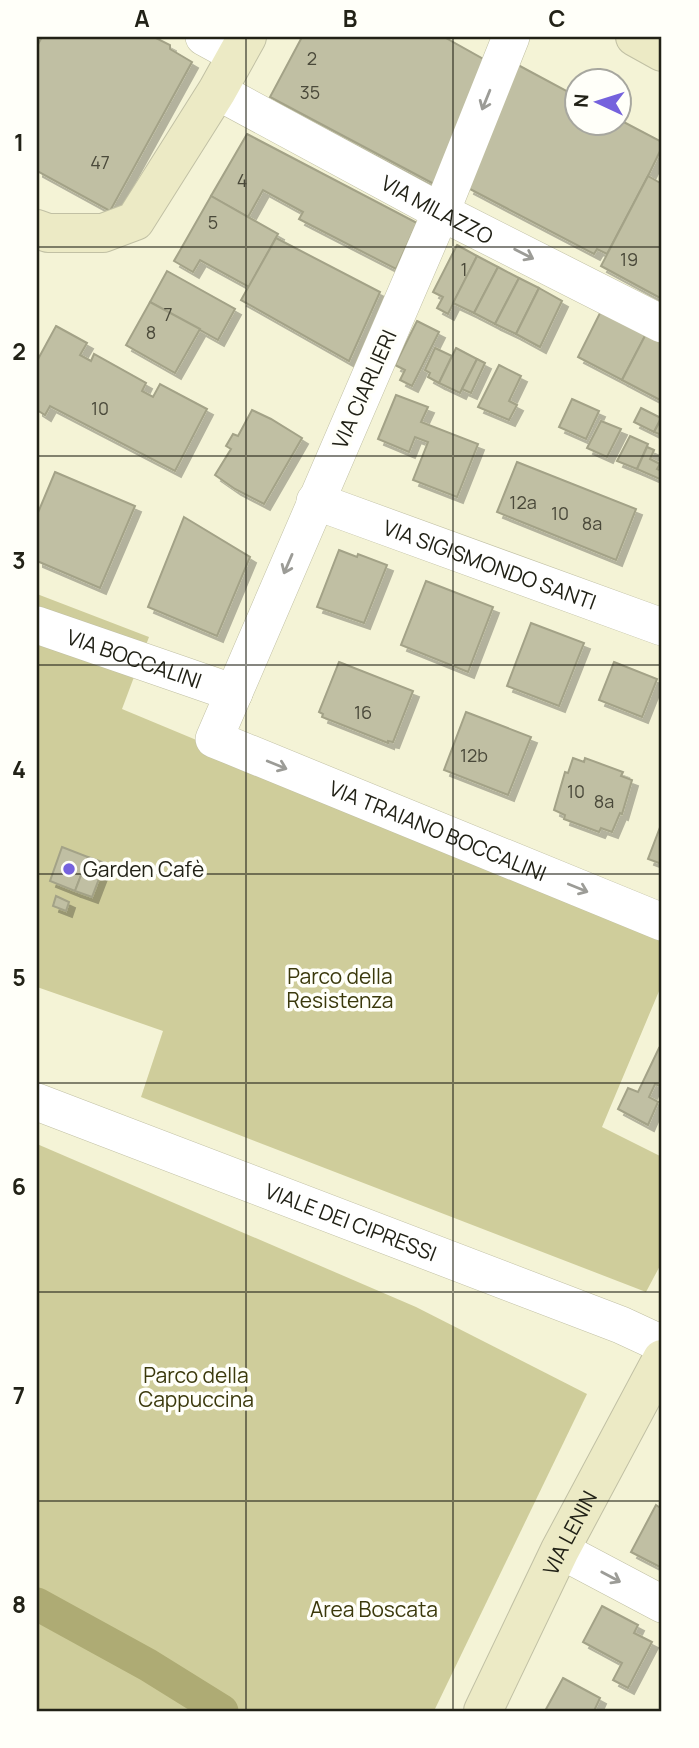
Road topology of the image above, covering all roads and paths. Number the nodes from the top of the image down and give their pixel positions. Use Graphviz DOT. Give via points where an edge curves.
graph roads {
  1 [pos="204,37"];
  2 [pos="511,37"];
  3 [pos="635,37"];
  4 [pos="242,46"];
  5 [pos="662,52"];
  6 [pos="217,90"];
  7 [pos="441,212"];
  8 [pos="37,229"];
  9 [pos="662,324"];
  10 [pos="315,501"];
  11 [pos="37,625"];
  12 [pos="662,627"];
  13 [pos="234,693"];
  14 [pos="214,739"];
  15 [pos="662,922"];
  16 [pos="37,1102"];
  17 [pos="662,1344"];
  18 [pos="662,1359"];
  19 [pos="560,1550"];
  20 [pos="662,1604"];
  21 [pos="483,1711"];
  1 -- 4 [label="street"];
  2 -- 7 [label="street, VIA CIARLIERI, one-way"];
  3 -- 5 [label="street"];
  4 -- 6 [label="street"];
  6 -- 7 [label="street, VIA MILAZZO"];
  6 -- 8 [label="street" via="135,220 103,233"];
  7 -- 9 [label="street, VIA MILAZZO, one-way"];
  7 -- 10 [label="street, VIA CIARLIERI"];
  10 -- 12 [label="street, VIA SIGISMONDO SANTI"];
  10 -- 13 [label="street, VIA CIARLIERI, one-way"];
  11 -- 13 [label="street, VIA BOCCALINI"];
  13 -- 14 [label="street, VIA CIARLIERI"];
  14 -- 15 [label="street, VIA TRAIANO BOCCALINI, one-way"];
  16 -- 17 [label="street, VIALE DEI CIPRESSI"];
  18 -- 19 [label="street, VIA LENIN"];
  19 -- 20 [label="street, one-way"];
  19 -- 21 [label="street, VIA LENIN"];
}
